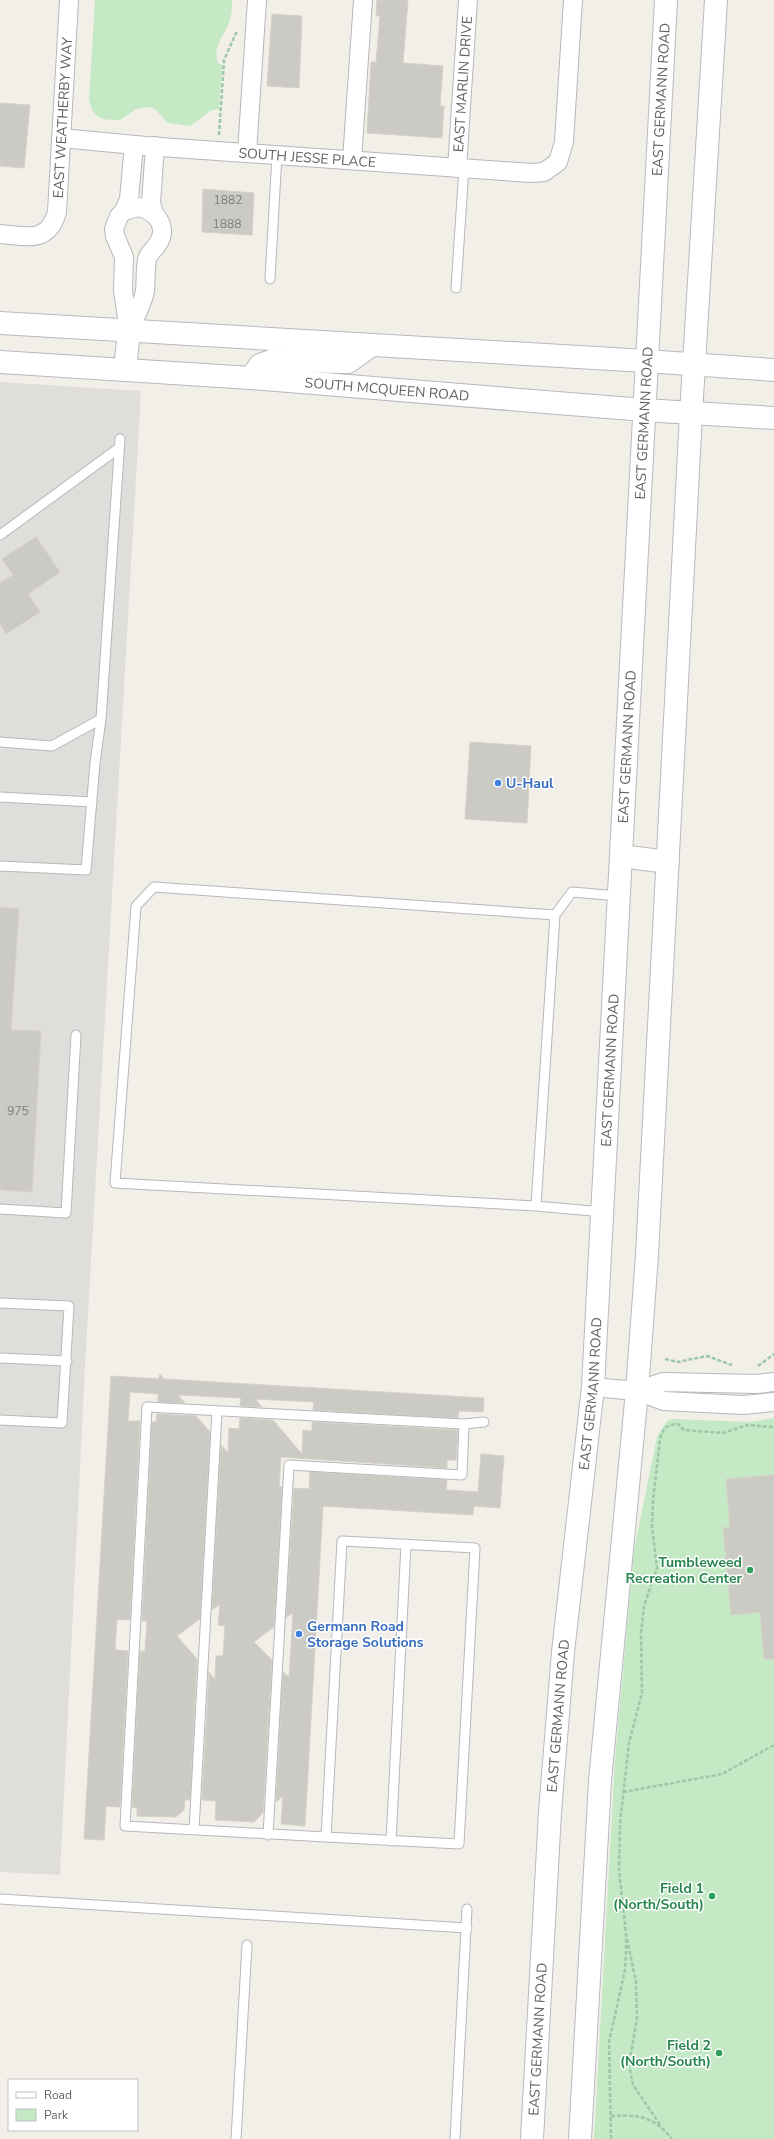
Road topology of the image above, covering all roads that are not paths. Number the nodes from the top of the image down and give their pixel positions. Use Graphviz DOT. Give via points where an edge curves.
graph roads {
  1 [pos="70,0"];
  2 [pos="256,0"];
  3 [pos="363,0"];
  4 [pos="468,0"];
  5 [pos="573,0"];
  6 [pos="666,0"];
  7 [pos="716,0"];
  8 [pos="61,138"];
  9 [pos="134,145"];
  10 [pos="155,146"];
  11 [pos="247,153"];
  12 [pos="278,155"];
  13 [pos="352,160"];
  14 [pos="460,168"];
  15 [pos="124,211"];
  16 [pos="154,213"];
  17 [pos="0,234"];
  18 [pos="270,279"];
  19 [pos="456,288"];
  20 [pos="0,323"];
  21 [pos="129,331"];
  22 [pos="372,345"];
  23 [pos="646,361"];
  24 [pos="0,362"];
  25 [pos="694,365"];
  26 [pos="125,369"];
  27 [pos="774,370"];
  28 [pos="251,378"];
  29 [pos="644,410"];
  30 [pos="691,414"];
  31 [pos="774,418"];
  32 [pos="0,535"];
  33 [pos="102,719"];
  34 [pos="0,742"];
  35 [pos="0,797"];
  36 [pos="92,802"];
  37 [pos="621,856"];
  38 [pos="668,862"];
  39 [pos="0,866"];
  40 [pos="619,896"];
  41 [pos="555,915"];
  42 [pos="76,1035"];
  43 [pos="536,1206"];
  44 [pos="0,1209"];
  45 [pos="604,1212"];
  46 [pos="0,1303"];
  47 [pos="0,1358"];
  48 [pos="66,1361"];
  49 [pos="774,1382"];
  50 [pos="594,1387"];
  51 [pos="637,1391"];
  52 [pos="774,1402"];
  53 [pos="216,1411"];
  54 [pos="0,1420"];
  55 [pos="484,1422"];
  56 [pos="464,1424"];
  57 [pos="406,1544"];
  58 [pos="194,1830"];
  59 [pos="268,1836"];
  60 [pos="326,1837"];
  61 [pos="391,1840"];
  62 [pos="0,1899"];
  63 [pos="467,1909"];
  64 [pos="467,1928"];
  65 [pos="247,1945"];
  66 [pos="236,2139"];
  67 [pos="455,2139"];
  68 [pos="532,2139"];
  69 [pos="580,2139"];
  1 -- 8 [label="street, EAST WEATHERBY WAY"];
  2 -- 11 [label="street"];
  3 -- 13 [label="street"];
  4 -- 14 [label="street, EAST MARLIN DRIVE"];
  5 -- 14 [label="street, SOUTH JESSE PLACE" via="564,142 558,162 544,172 531,173"];
  6 -- 23 [label="main road, EAST GERMANN ROAD"];
  7 -- 25 [label="main road"];
  8 -- 9 [label="street, SOUTH JESSE PLACE"];
  8 -- 17 [label="street, EAST WEATHERBY WAY" via="57,212 52,226 45,233 35,236"];
  9 -- 10 [label="street, SOUTH JESSE PLACE"];
  9 -- 15 [label="street" via="130,199"];
  10 -- 11 [label="street, SOUTH JESSE PLACE"];
  10 -- 16 [label="street" via="151,203"];
  11 -- 12 [label="street, SOUTH JESSE PLACE"];
  12 -- 13 [label="street, SOUTH JESSE PLACE"];
  12 -- 18 [label="lane"];
  13 -- 14 [label="street, SOUTH JESSE PLACE"];
  14 -- 19 [label="lane"];
  15 -- 16 [label="street" via="138,207"];
  15 -- 21 [label="street" via="114,229 124,257 123,291"];
  16 -- 21 [label="street" via="161,223 161,238 147,258 145,292"];
  20 -- 21 [label="main road"];
  21 -- 22 [label="main road"];
  21 -- 26 [label="main road"];
  22 -- 23 [label="main road"];
  22 -- 28 [label="main road" via="348,362 271,361 260,365"];
  23 -- 25 [label="main road"];
  23 -- 29 [label="main road, EAST GERMANN ROAD"];
  24 -- 26 [label="main road, SOUTH MCQUEEN ROAD"];
  25 -- 27 [label="main road"];
  25 -- 30 [label="main road"];
  26 -- 28 [label="main road, SOUTH MCQUEEN ROAD"];
  28 -- 29 [label="main road, SOUTH MCQUEEN ROAD"];
  29 -- 30 [label="main road, SOUTH MCQUEEN ROAD"];
  29 -- 37 [label="main road, EAST GERMANN ROAD"];
  30 -- 31 [label="main road, SOUTH MCQUEEN ROAD"];
  30 -- 38 [label="main road"];
  32 -- 33 [label="lane" via="120,443"];
  33 -- 34 [label="lane" via="52,746"];
  33 -- 36 [label="lane"];
  35 -- 36 [label="lane"];
  36 -- 39 [label="lane" via="86,870"];
  37 -- 38 [label="main road"];
  37 -- 40 [label="main road, EAST GERMANN ROAD"];
  38 -- 51 [label="main road" via="647,1255"];
  40 -- 41 [label="lane" via="572,892"];
  40 -- 45 [label="main road, EAST GERMANN ROAD"];
  41 -- 43 [label="lane"];
  41 -- 43 [label="lane" via="154,887 136,906 115,1183"];
  42 -- 44 [label="lane" via="66,1213"];
  43 -- 45 [label="lane"];
  45 -- 50 [label="main road, EAST GERMANN ROAD"];
  46 -- 48 [label="lane" via="69,1306"];
  47 -- 48 [label="lane"];
  48 -- 54 [label="lane" via="62,1423"];
  49 -- 51 [label="street" via="664,1382"];
  50 -- 51 [label="street"];
  50 -- 68 [label="main road, EAST GERMANN ROAD" via="563,1652 550,1805"];
  51 -- 52 [label="street" via="664,1401 743,1405"];
  51 -- 69 [label="main road" via="600,1782"];
  53 -- 56 [label="lane"];
  53 -- 58 [label="lane"];
  53 -- 58 [label="lane" via="147,1407 125,1826"];
  55 -- 56 [label="lane"];
  56 -- 59 [label="lane" via="462,1475 288,1466"];
  57 -- 60 [label="lane" via="342,1541"];
  57 -- 61 [label="lane"];
  57 -- 61 [label="lane" via="474,1548 474,1564 458,1844"];
  58 -- 59 [label="lane"];
  59 -- 60 [label="lane"];
  60 -- 61 [label="lane"];
  62 -- 64 [label="lane"];
  63 -- 64 [label="lane"];
  64 -- 67 [label="lane"];
  65 -- 66 [label="lane"];
}
